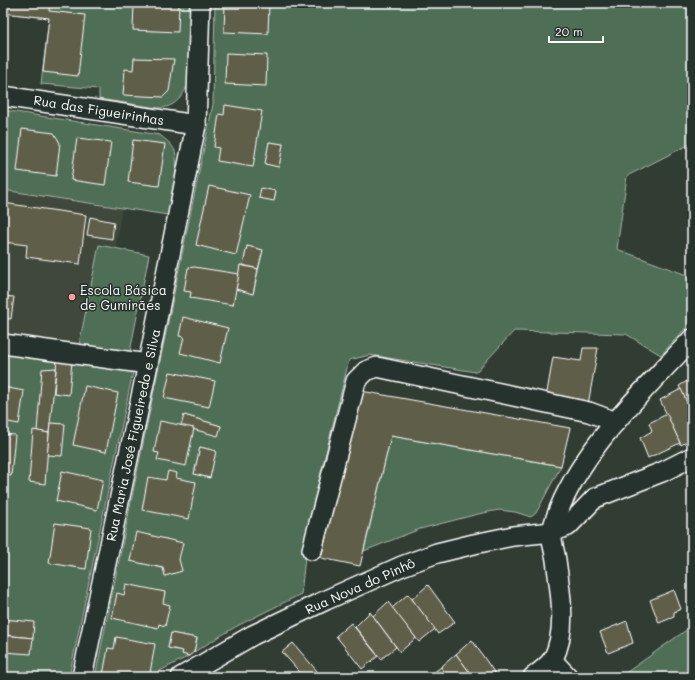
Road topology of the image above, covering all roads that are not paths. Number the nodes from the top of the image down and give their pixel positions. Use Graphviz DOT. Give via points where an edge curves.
graph roads {
  1 [pos="200,3"];
  2 [pos="3,96"];
  3 [pos="196,125"];
  4 [pos="692,339"];
  5 [pos="3,344"];
  6 [pos="148,364"];
  7 [pos="616,422"];
  8 [pos="692,457"];
  9 [pos="552,532"];
  10 [pos="312,550"];
  11 [pos="552,660"];
  12 [pos="82,677"];
  13 [pos="181,677"];
  14 [pos="533,677"];
  15 [pos="568,677"];
  1 -- 3 [label="street, Rua Maria José Figueiredo e Silva"];
  2 -- 3 [label="street, Rua das Figueirinhas"];
  3 -- 6 [label="street, Rua Maria José Figueiredo e Silva"];
  4 -- 7 [label="street"];
  5 -- 6 [label="street"];
  6 -- 12 [label="street, Rua Maria José Figueiredo e Silva"];
  7 -- 9 [label="street" via="600,439 581,468 562,505"];
  7 -- 10 [label="street" via="589,412 377,367 366,371 356,381"];
  8 -- 9 [label="street, Rua Nova do Pinhô" via="662,472 595,498 568,526"];
  9 -- 11 [label="street" via="561,620 559,643"];
  9 -- 13 [label="street, Rua Nova do Pinhô" via="474,544 437,553 402,566 253,635"];
  11 -- 14 [label="street"];
  11 -- 15 [label="street"];
}
